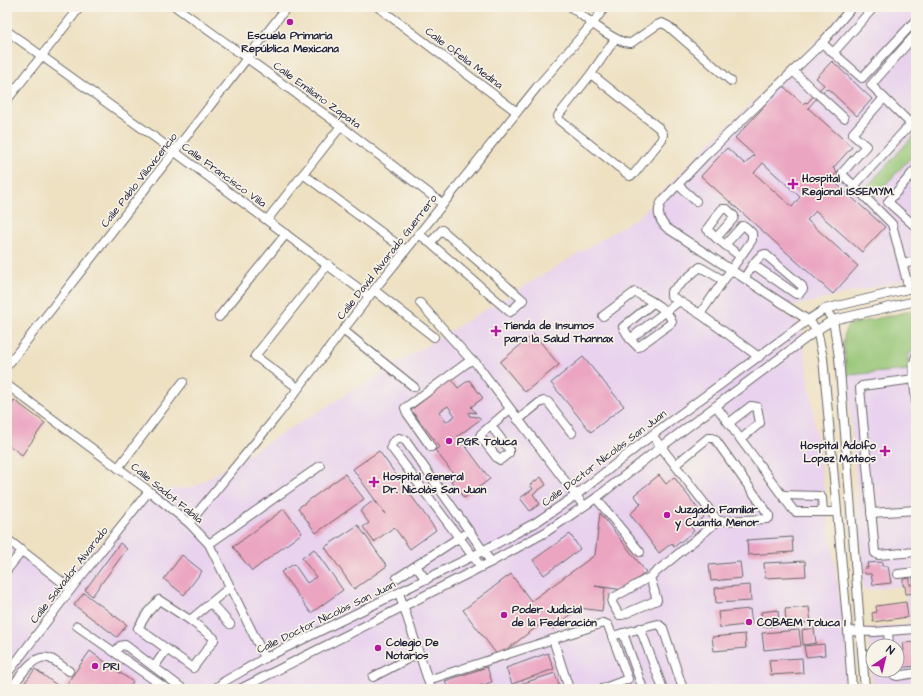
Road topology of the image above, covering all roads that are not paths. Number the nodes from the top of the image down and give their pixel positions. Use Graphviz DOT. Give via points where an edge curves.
graph roads {
  1 [pos="80,7"];
  2 [pos="176,7"];
  3 [pos="287,7"];
  4 [pos="378,7"];
  5 [pos="571,7"];
  6 [pos="605,7"];
  7 [pos="852,7"];
  8 [pos="874,7"];
  9 [pos="916,20"];
  10 [pos="592,23"];
  11 [pos="7,31"];
  12 [pos="916,34"];
  13 [pos="615,39"];
  14 [pos="822,43"];
  15 [pos="833,53"];
  16 [pos="42,55"];
  17 [pos="247,58"];
  18 [pos="793,70"];
  19 [pos="591,74"];
  20 [pos="731,80"];
  21 [pos="884,98"];
  22 [pos="7,100"];
  23 [pos="517,112"];
  24 [pos="844,118"];
  25 [pos="913,121"];
  26 [pos="341,126"];
  27 [pos="175,152"];
  28 [pos="916,171"];
  29 [pos="303,174"];
  30 [pos="678,184"];
  31 [pos="854,186"];
  32 [pos="696,201"];
  33 [pos="443,204"];
  34 [pos="267,220"];
  35 [pos="916,227"];
  36 [pos="286,234"];
  37 [pos="419,234"];
  38 [pos="716,238"];
  39 [pos="430,243"];
  40 [pos="725,245"];
  41 [pos="405,250"];
  42 [pos="740,256"];
  43 [pos="916,261"];
  44 [pos="328,264"];
  45 [pos="903,264"];
  46 [pos="754,265"];
  47 [pos="731,269"];
  48 [pos="744,278"];
  49 [pos="723,280"];
  50 [pos="912,288"];
  51 [pos="372,293"];
  52 [pos="916,301"];
  53 [pos="678,302"];
  54 [pos="420,303"];
  55 [pos="652,303"];
  56 [pos="825,309"];
  57 [pos="665,312"];
  58 [pos="700,314"];
  59 [pos="603,316"];
  60 [pos="219,317"];
  61 [pos="808,320"];
  62 [pos="833,320"];
  63 [pos="343,330"];
  64 [pos="817,330"];
  65 [pos="434,337"];
  66 [pos="630,339"];
  67 [pos="907,354"];
  68 [pos="915,356"];
  69 [pos="759,357"];
  70 [pos="471,360"];
  71 [pos="7,366"];
  72 [pos="914,379"];
  73 [pos="183,382"];
  74 [pos="7,385"];
  75 [pos="414,387"];
  76 [pos="298,388"];
  77 [pos="916,388"];
  78 [pos="916,402"];
  79 [pos="716,406"];
  80 [pos="510,409"];
  81 [pos="518,420"];
  82 [pos="729,423"];
  83 [pos="491,426"];
  84 [pos="572,433"];
  85 [pos="652,435"];
  86 [pos="741,439"];
  87 [pos="431,447"];
  88 [pos="660,447"];
  89 [pos="675,465"];
  90 [pos="320,466"];
  91 [pos="118,468"];
  92 [pos="149,491"];
  93 [pos="782,495"];
  94 [pos="576,496"];
  95 [pos="596,498"];
  96 [pos="584,506"];
  97 [pos="916,510"];
  98 [pos="823,512"];
  99 [pos="836,512"];
  100 [pos="456,513"];
  101 [pos="872,513"];
  102 [pos="446,520"];
  103 [pos="718,521"];
  104 [pos="189,523"];
  105 [pos="469,532"];
  106 [pos="459,537"];
  107 [pos="7,539"];
  108 [pos="209,544"];
  109 [pos="22,551"];
  110 [pos="483,551"];
  111 [pos="640,552"];
  112 [pos="916,552"];
  113 [pos="473,556"];
  114 [pos="491,562"];
  115 [pos="416,566"];
  116 [pos="481,568"];
  117 [pos="7,570"];
  118 [pos="916,572"];
  119 [pos="898,574"];
  120 [pos="650,577"];
  121 [pos="397,578"];
  122 [pos="426,580"];
  123 [pos="230,587"];
  124 [pos="71,589"];
  125 [pos="399,593"];
  126 [pos="211,603"];
  127 [pos="404,606"];
  128 [pos="190,620"];
  129 [pos="230,624"];
  130 [pos="77,626"];
  131 [pos="640,628"];
  132 [pos="916,629"];
  133 [pos="848,631"];
  134 [pos="888,631"];
  135 [pos="860,632"];
  136 [pos="622,633"];
  137 [pos="612,636"];
  138 [pos="888,638"];
  139 [pos="553,639"];
  140 [pos="166,650"];
  141 [pos="115,652"];
  142 [pos="420,653"];
  143 [pos="265,658"];
  144 [pos="154,667"];
  145 [pos="69,671"];
  146 [pos="916,673"];
  147 [pos="7,674"];
  148 [pos="905,675"];
  149 [pos="373,677"];
  150 [pos="428,680"];
  151 [pos="11,689"];
  152 [pos="167,689"];
  153 [pos="183,689"];
  154 [pos="215,689"];
  155 [pos="240,689"];
  156 [pos="432,689"];
  157 [pos="570,689"];
  158 [pos="602,689"];
  159 [pos="643,689"];
  160 [pos="663,689"];
  161 [pos="683,689"];
  162 [pos="852,689"];
  163 [pos="865,689"];
  1 -- 16 [label="street"];
  2 -- 17 [label="street, Calle Emiliano Zapata"];
  3 -- 17 [label="street, Calle Pablo Villavicencio"];
  4 -- 23 [label="street, Calle Ofelia Medina"];
  5 -- 10 [label="street"];
  6 -- 10 [label="street, Calle David Alvarado Guerrero"];
  7 -- 14 [label="street"];
  8 -- 15 [label="street"];
  9 -- 15 [label="street" via="863,77"];
  10 -- 13 [label="street"];
  10 -- 23 [label="street, Calle David Alvarado Guerrero"];
  11 -- 16 [label="street, Calle Francisco Villa"];
  12 -- 21 [label="street" via="872,83 872,87"];
  13 -- 19 [label="street"];
  13 -- 20 [label="street" via="630,43 662,23"];
  14 -- 15 [label="street"];
  14 -- 18 [label="street"];
  16 -- 22 [label="street"];
  16 -- 27 [label="street, Calle Francisco Villa"];
  17 -- 26 [label="street, Calle Emiliano Zapata"];
  17 -- 27 [label="street, Calle Pablo Villavicencio"];
  18 -- 24 [label="street"];
  18 -- 30 [label="street"];
  19 -- 19 [label="street" via="659,128 663,134 662,139 630,176 559,120 558,116"];
  21 -- 25 [label="street"];
  21 -- 31 [label="street" via="853,134 866,146 843,172 843,176"];
  23 -- 33 [label="street, Calle David Alvarado Guerrero"];
  25 -- 31 [label="street"];
  26 -- 29 [label="street"];
  26 -- 33 [label="street, Calle Emiliano Zapata"];
  27 -- 34 [label="street, Calle Francisco Villa"];
  27 -- 71 [label="street, Calle Pablo Villavicencio"];
  28 -- 35 [label="street" via="888,202"];
  29 -- 34 [label="street"];
  29 -- 41 [label="street"];
  30 -- 32 [label="street"];
  30 -- 47 [label="street" via="660,204 661,223"];
  31 -- 45 [label="street" via="892,224"];
  33 -- 37 [label="street, Calle David Alvarado Guerrero"];
  34 -- 36 [label="street, Calle Francisco Villa"];
  36 -- 44 [label="street, Calle Francisco Villa"];
  36 -- 60 [label="street"];
  37 -- 39 [label="street"];
  37 -- 41 [label="street, Calle David Alvarado Guerrero"];
  38 -- 40 [label="street"];
  39 -- 39 [label="street" via="442,230 522,300 510,312"];
  40 -- 42 [label="street"];
  40 -- 42 [label="street" via="742,226 746,227 752,233 752,238"];
  41 -- 51 [label="street, Calle David Alvarado Guerrero"];
  42 -- 47 [label="street"];
  43 -- 45 [label="street"];
  44 -- 51 [label="street, Calle Francisco Villa"];
  44 -- 76 [label="street" via="256,356"];
  45 -- 50 [label="street"];
  46 -- 46 [label="street" via="796,294 803,289 765,254 760,256"];
  46 -- 48 [label="street"];
  47 -- 48 [label="street"];
  47 -- 49 [label="street"];
  48 -- 61 [label="street"];
  49 -- 53 [label="street" via="698,268 670,294"];
  49 -- 58 [label="street"];
  50 -- 56 [label="street, Calle Doctor Nicolás San Juan"];
  51 -- 63 [label="street, Calle David Alvarado Guerrero"];
  51 -- 65 [label="street, Calle Francisco Villa"];
  52 -- 62 [label="street"];
  53 -- 57 [label="street"];
  53 -- 58 [label="street"];
  54 -- 70 [label="street"];
  55 -- 57 [label="street"];
  55 -- 59 [label="street" via="635,292"];
  55 -- 66 [label="street" via="625,324 624,329"];
  56 -- 61 [label="street, Calle Doctor Nicolás San Juan"];
  56 -- 62 [label="street"];
  57 -- 66 [label="street"];
  57 -- 66 [label="street" via="672,322 670,324 640,347"];
  58 -- 69 [label="street"];
  61 -- 64 [label="street"];
  61 -- 69 [label="street, Calle Doctor Nicolás San Juan"];
  62 -- 64 [label="street"];
  62 -- 135 [label="street" via="839,363"];
  63 -- 75 [label="street"];
  63 -- 76 [label="street, Calle David Alvarado Guerrero"];
  64 -- 79 [label="street"];
  64 -- 99 [label="street" via="823,358"];
  67 -- 68 [label="street"];
  68 -- 72 [label="street"];
  69 -- 85 [label="street, Calle Doctor Nicolás San Juan"];
  70 -- 80 [label="street"];
  70 -- 87 [label="street" via="406,408"];
  72 -- 77 [label="street"];
  72 -- 101 [label="street" via="860,388"];
  73 -- 91 [label="street"];
  74 -- 91 [label="street, Calle Sadot Fabila"];
  76 -- 104 [label="street, Calle David Alvarado Guerrero"];
  77 -- 78 [label="street"];
  79 -- 82 [label="street"];
  79 -- 88 [label="street"];
  80 -- 81 [label="street"];
  80 -- 83 [label="street"];
  81 -- 84 [label="street" via="544,401 548,402"];
  81 -- 94 [label="street"];
  82 -- 86 [label="street"];
  82 -- 86 [label="street" via="751,406 757,407 760,423"];
  85 -- 88 [label="street"];
  85 -- 94 [label="street, Calle Doctor Nicolás San Juan"];
  86 -- 93 [label="street"];
  88 -- 89 [label="street"];
  88 -- 95 [label="street"];
  89 -- 103 [label="street"];
  89 -- 103 [label="street" via="708,438 715,439 769,515 767,519"];
  90 -- 108 [label="street"];
  91 -- 92 [label="street, Calle Sadot Fabila"];
  92 -- 104 [label="street, Calle Sadot Fabila"];
  92 -- 124 [label="street, Calle Salvador Alvarado"];
  93 -- 98 [label="street" via="796,512"];
  93 -- 98 [label="street" via="820,496"];
  94 -- 96 [label="street"];
  94 -- 110 [label="street, Calle Doctor Nicolás San Juan" via="535,523"];
  95 -- 96 [label="street"];
  95 -- 111 [label="street"];
  96 -- 114 [label="street" via="546,532"];
  97 -- 101 [label="street"];
  98 -- 99 [label="street"];
  99 -- 133 [label="street"];
  100 -- 102 [label="street"];
  100 -- 102 [label="street" via="404,440 399,438 391,447"];
  100 -- 105 [label="street"];
  101 -- 112 [label="street" via="876,554"];
  102 -- 106 [label="street"];
  103 -- 120 [label="street"];
  104 -- 108 [label="street, Calle Sadot Fabila"];
  105 -- 106 [label="street"];
  105 -- 110 [label="street"];
  106 -- 113 [label="street"];
  106 -- 115 [label="street"];
  107 -- 109 [label="street"];
  108 -- 123 [label="street, Calle Sadot Fabila"];
  109 -- 117 [label="street"];
  109 -- 124 [label="street"];
  110 -- 113 [label="street, Calle Doctor Nicolás San Juan"];
  110 -- 114 [label="street"];
  113 -- 116 [label="street"];
  113 -- 122 [label="street, Calle Doctor Nicolás San Juan"];
  114 -- 116 [label="street"];
  115 -- 121 [label="street"];
  115 -- 122 [label="street"];
  116 -- 127 [label="street"];
  118 -- 119 [label="street"];
  120 -- 120 [label="street" via="657,600 619,615 612,602 613,598"];
  122 -- 125 [label="street, Calle Doctor Nicolás San Juan"];
  123 -- 126 [label="street"];
  123 -- 143 [label="street, Calle Sadot Fabila"];
  124 -- 147 [label="street, Calle Salvador Alvarado"];
  125 -- 127 [label="street"];
  125 -- 143 [label="street, Calle Doctor Nicolás San Juan"];
  126 -- 128 [label="street"];
  126 -- 129 [label="street"];
  127 -- 142 [label="street"];
  127 -- 155 [label="street"];
  128 -- 140 [label="street" via="214,638 194,667 190,667"];
  128 -- 140 [label="street" via="158,600 148,612 138,628"];
  130 -- 141 [label="street"];
  131 -- 136 [label="street"];
  131 -- 160 [label="street"];
  131 -- 161 [label="street" via="658,624 663,628"];
  132 -- 134 [label="street"];
  133 -- 135 [label="street"];
  133 -- 162 [label="street"];
  134 -- 135 [label="street"];
  134 -- 138 [label="street"];
  135 -- 163 [label="street"];
  136 -- 137 [label="street"];
  136 -- 159 [label="street"];
  137 -- 139 [label="street" via="608,625 603,623"];
  137 -- 158 [label="street" via="628,679"];
  139 -- 150 [label="street"];
  139 -- 157 [label="street"];
  140 -- 144 [label="street"];
  141 -- 144 [label="street" via="122,644 125,645"];
  141 -- 152 [label="street"];
  142 -- 149 [label="street"];
  142 -- 150 [label="street"];
  143 -- 154 [label="street, Calle Doctor Nicolás San Juan"];
  144 -- 153 [label="street"];
  145 -- 151 [label="street" via="49,658 41,658 31,663"];
  146 -- 148 [label="street"];
  150 -- 156 [label="street"];
}
